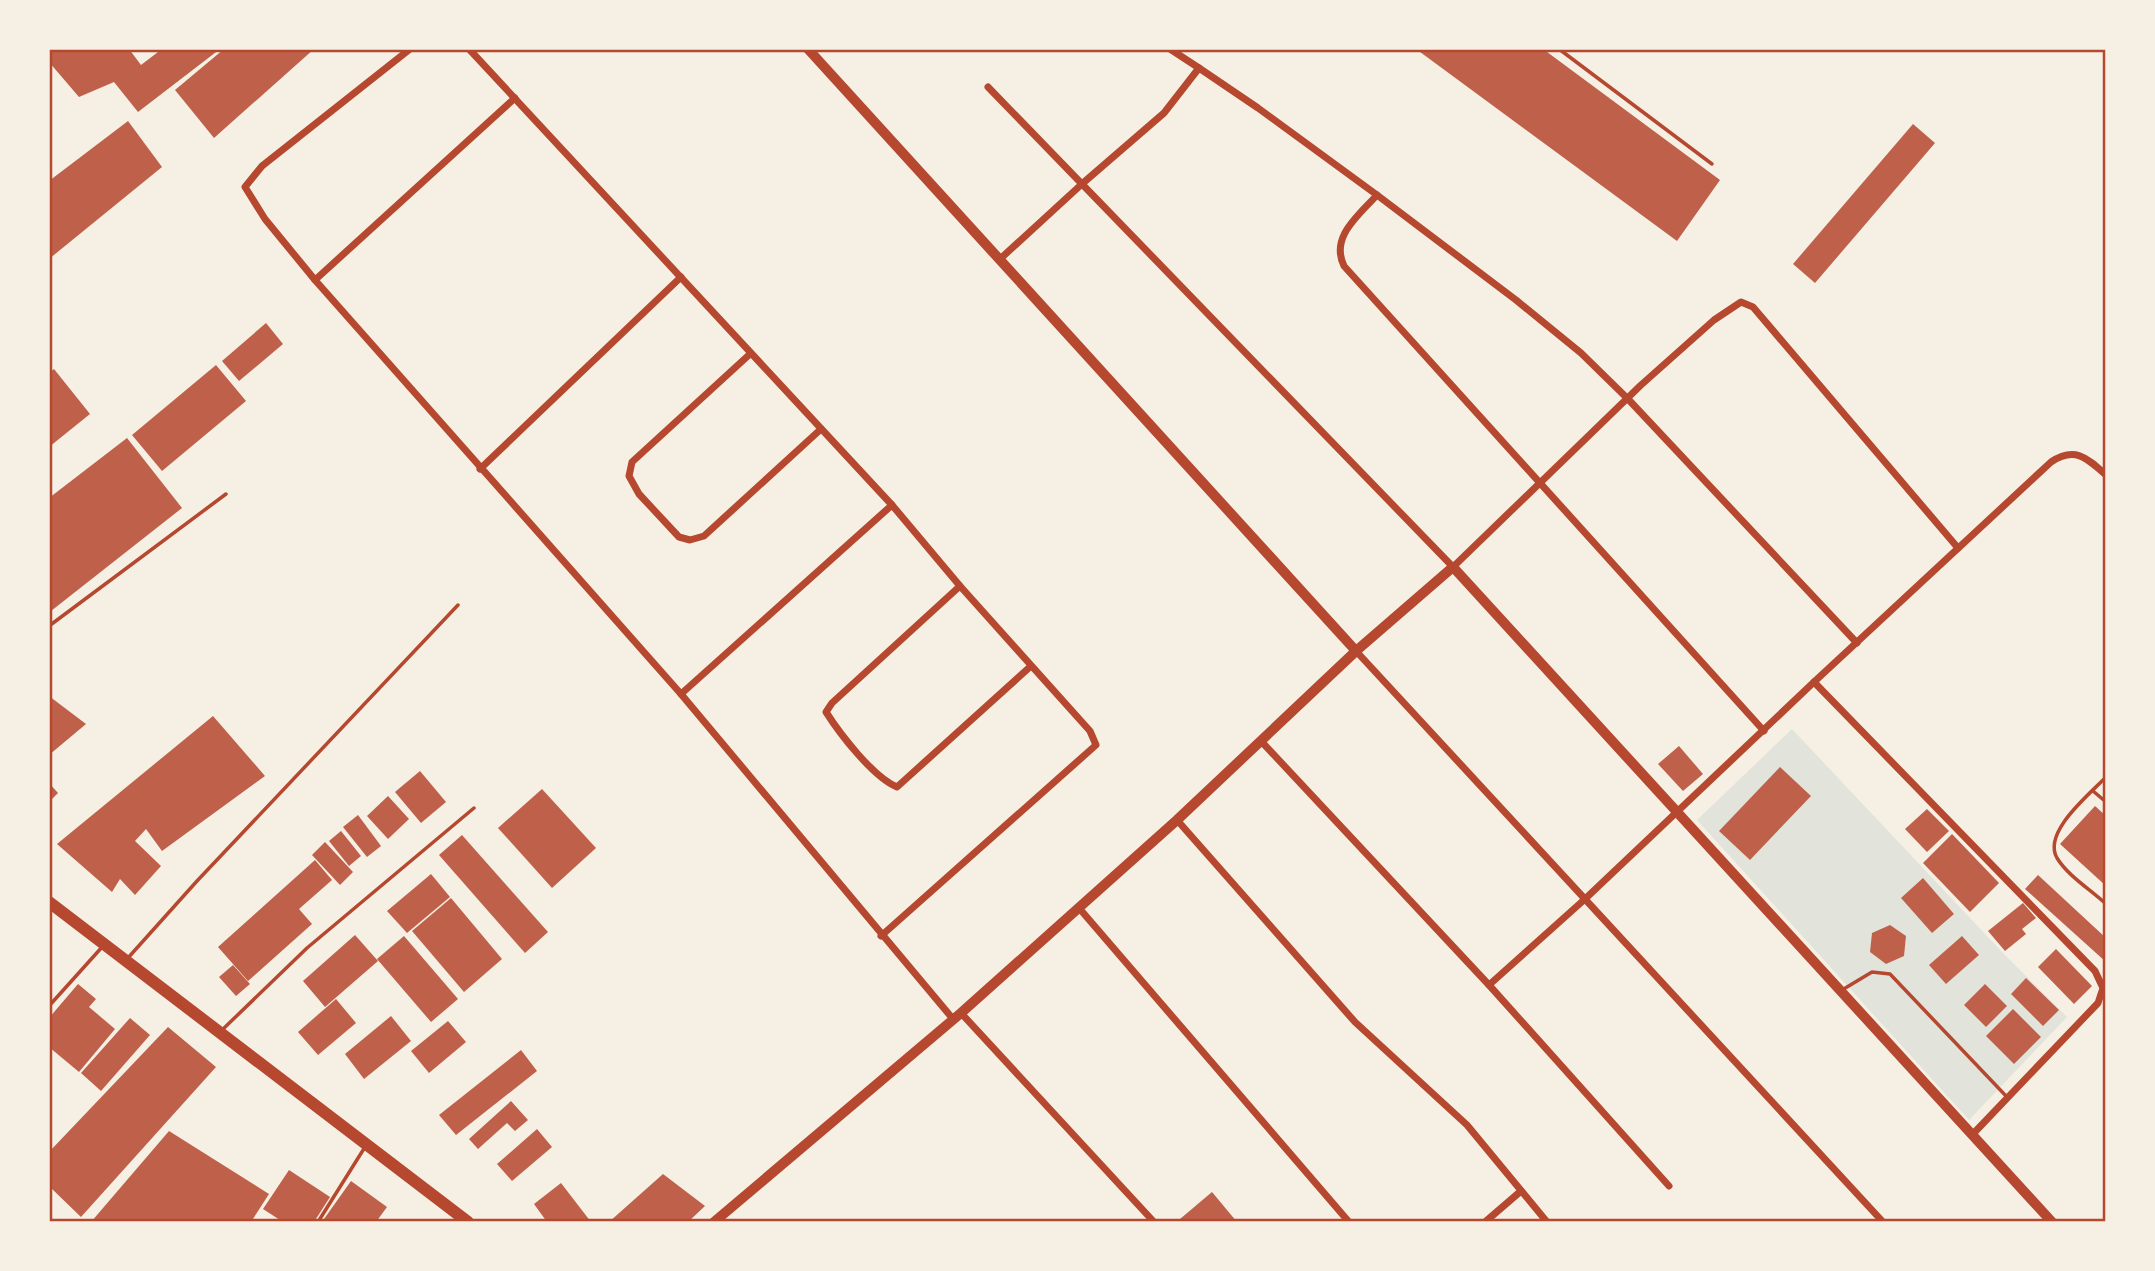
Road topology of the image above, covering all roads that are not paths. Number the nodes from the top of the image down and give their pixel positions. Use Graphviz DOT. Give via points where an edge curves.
graph roads {
  1 [pos="410,49"];
  2 [pos="469,49"];
  3 [pos="808,49"];
  4 [pos="1170,49"];
  5 [pos="1559,49"];
  6 [pos="1199,68"];
  7 [pos="988,87"];
  8 [pos="515,97"];
  9 [pos="1712,164"];
  10 [pos="1083,183"];
  11 [pos="1377,195"];
  12 [pos="999,260"];
  13 [pos="681,277"];
  14 [pos="315,279"];
  15 [pos="750,354"];
  16 [pos="1628,399"];
  17 [pos="821,429"];
  18 [pos="480,468"];
  19 [pos="2106,475"];
  20 [pos="1539,482"];
  21 [pos="226,494"];
  22 [pos="892,505"];
  23 [pos="1958,548"];
  24 [pos="1453,567"];
  25 [pos="960,586"];
  26 [pos="458,605"];
  27 [pos="49,626"];
  28 [pos="1857,643"];
  29 [pos="1356,651"];
  30 [pos="1031,666"];
  31 [pos="1814,682"];
  32 [pos="681,694"];
  33 [pos="1764,731"];
  34 [pos="1261,741"];
  35 [pos="2106,777"];
  36 [pos="2094,790"];
  37 [pos="2106,802"];
  38 [pos="474,808"];
  39 [pos="1678,813"];
  40 [pos="1177,820"];
  41 [pos="1586,899"];
  42 [pos="49,902"];
  43 [pos="2106,904"];
  44 [pos="1079,908"];
  45 [pos="881,936"];
  46 [pos="104,944"];
  47 [pos="126,961"];
  48 [pos="1489,985"];
  49 [pos="1841,991"];
  50 [pos="49,1006"];
  51 [pos="957,1016"];
  52 [pos="220,1033"];
  53 [pos="2008,1098"];
  54 [pos="1972,1135"];
  55 [pos="366,1146"];
  56 [pos="1669,1186"];
  57 [pos="1521,1191"];
  58 [pos="318,1222"];
  59 [pos="468,1222"];
  60 [pos="715,1222"];
  61 [pos="1154,1222"];
  62 [pos="1349,1222"];
  63 [pos="1485,1222"];
  64 [pos="1548,1222"];
  65 [pos="1883,1222"];
  66 [pos="2052,1222"];
  1 -- 14 [label="street" via="262,166 245,187"];
  2 -- 8 [label="street"];
  3 -- 12 [label="street"];
  4 -- 6 [label="street"];
  5 -- 9 [label="lane"];
  6 -- 10 [label="street" via="1164,113"];
  6 -- 11 [label="street"];
  7 -- 10 [label="street"];
  8 -- 13 [label="street"];
  8 -- 14 [label="street"];
  10 -- 12 [label="street"];
  10 -- 24 [label="street"];
  11 -- 16 [label="street" via="1527,309"];
  11 -- 20 [label="street" via="1344,232 1339,244 1344,266"];
  12 -- 29 [label="street"];
  13 -- 15 [label="street"];
  13 -- 18 [label="street"];
  14 -- 18 [label="street"];
  15 -- 17 [label="street"];
  15 -- 17 [label="street" via="632,462 629,476 639,494 679,537 704,536"];
  16 -- 20 [label="street"];
  16 -- 23 [label="street" via="1726,310 1747,303"];
  16 -- 28 [label="street"];
  17 -- 22 [label="street"];
  18 -- 32 [label="street"];
  19 -- 23 [label="street" via="2076,454 2059,456"];
  20 -- 24 [label="street"];
  20 -- 33 [label="street"];
  21 -- 27 [label="lane"];
  22 -- 25 [label="street"];
  22 -- 32 [label="street"];
  23 -- 28 [label="street"];
  24 -- 29 [label="street"];
  24 -- 39 [label="street"];
  25 -- 30 [label="street"];
  25 -- 30 [label="street" via="826,712 870,766 897,787"];
  26 -- 47 [label="lane"];
  28 -- 31 [label="street"];
  29 -- 34 [label="street"];
  29 -- 41 [label="street"];
  30 -- 45 [label="street" via="1090,731 1096,745"];
  31 -- 33 [label="street"];
  31 -- 53 [label="street" via="2101,980 2098,1003"];
  32 -- 45 [label="street"];
  33 -- 39 [label="street"];
  34 -- 40 [label="street"];
  34 -- 48 [label="street"];
  35 -- 36 [label="lane"];
  36 -- 37 [label="lane"];
  36 -- 43 [label="lane" via="2064,820 2056,836 2056,856"];
  38 -- 52 [label="lane" via="307,948"];
  39 -- 41 [label="street"];
  39 -- 49 [label="street"];
  40 -- 44 [label="street"];
  40 -- 57 [label="street" via="1355,1022 1467,1125"];
  41 -- 48 [label="street"];
  41 -- 65 [label="street"];
  42 -- 46 [label="main road"];
  44 -- 51 [label="street"];
  44 -- 62 [label="street"];
  45 -- 51 [label="street"];
  46 -- 47 [label="main road"];
  46 -- 50 [label="lane"];
  47 -- 52 [label="main road"];
  48 -- 56 [label="street"];
  49 -- 53 [label="lane" via="1872,972 1890,974"];
  49 -- 54 [label="street"];
  51 -- 60 [label="street"];
  51 -- 61 [label="street"];
  52 -- 55 [label="main road"];
  53 -- 54 [label="street"];
  54 -- 66 [label="street"];
  55 -- 58 [label="lane"];
  55 -- 59 [label="main road"];
  57 -- 63 [label="street"];
  57 -- 64 [label="street"];
}
